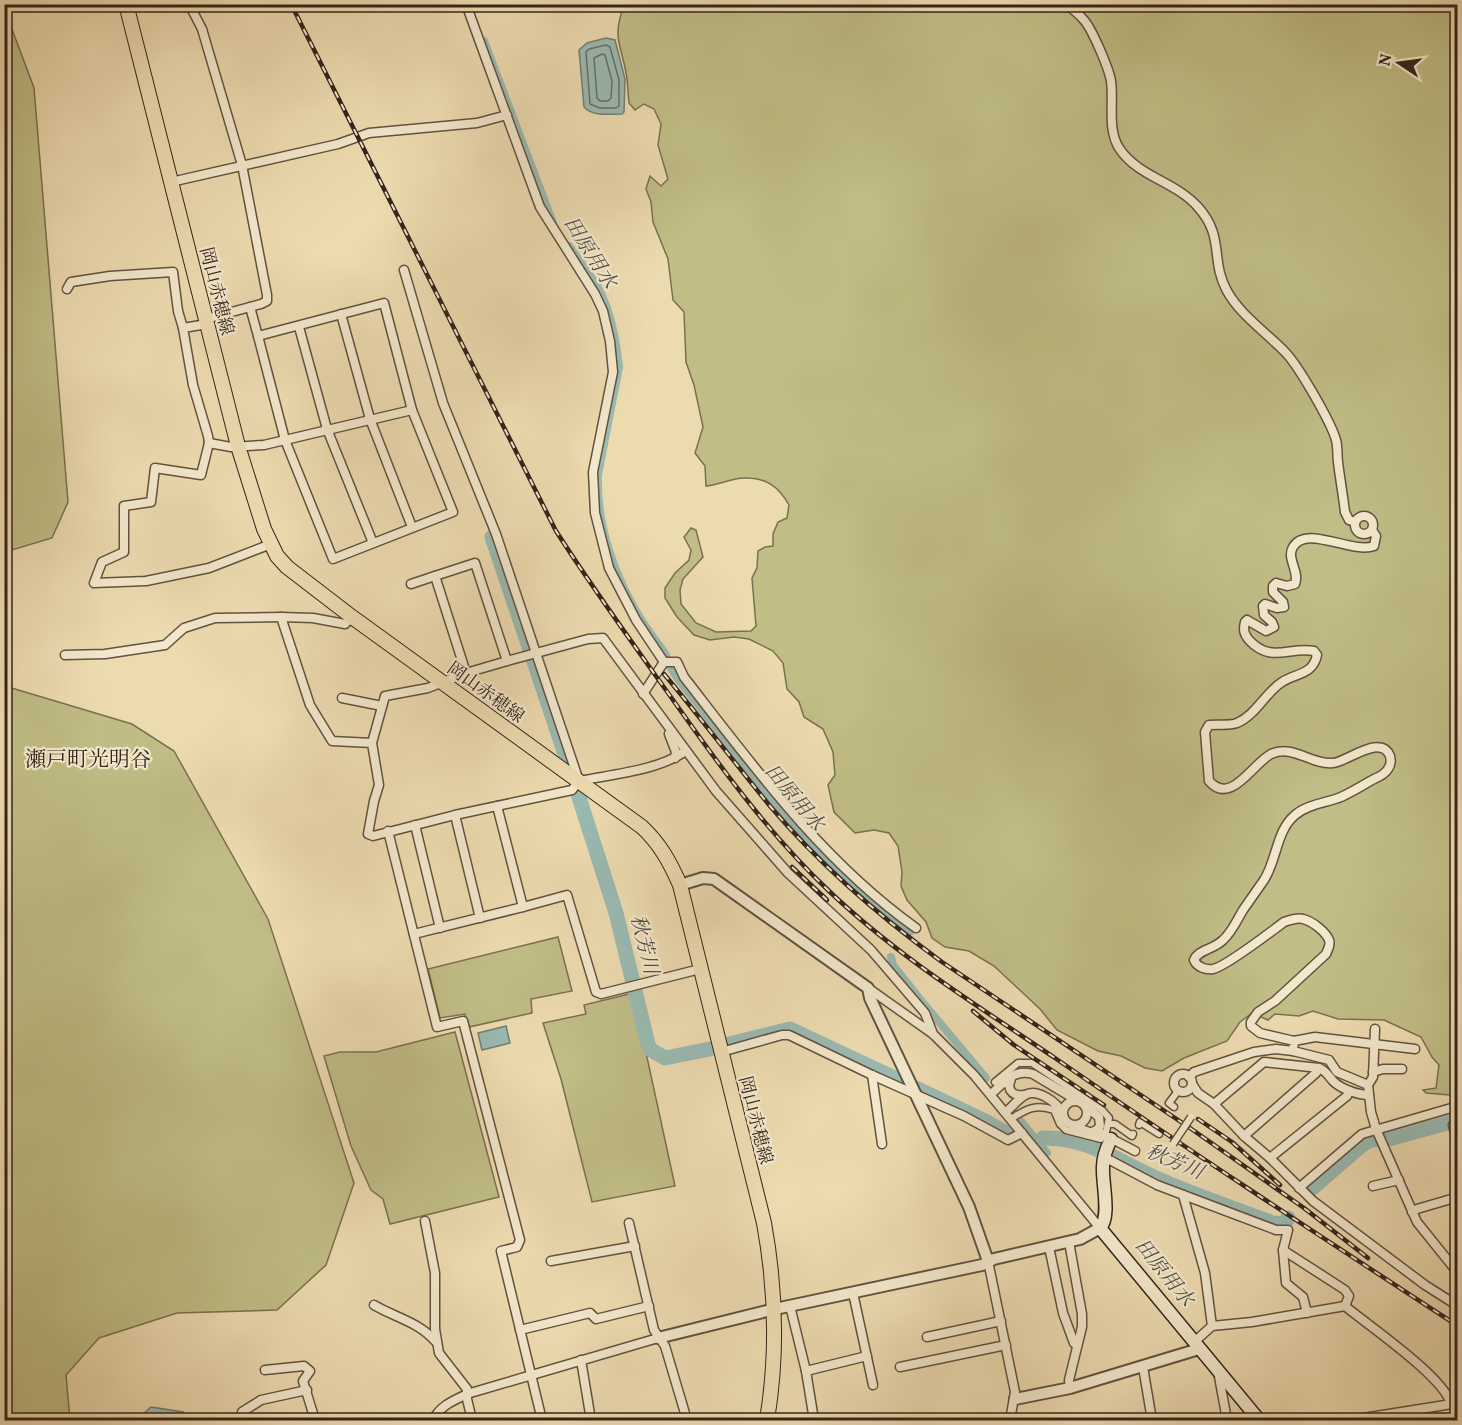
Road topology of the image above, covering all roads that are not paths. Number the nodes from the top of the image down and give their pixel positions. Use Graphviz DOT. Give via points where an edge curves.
graph roads {
  1 [pos="126,4"];
  2 [pos="189,4"];
  3 [pos="466,4"];
  4 [pos="1066,4"];
  5 [pos="507,115"];
  6 [pos="242,165"];
  7 [pos="171,182"];
  8 [pos="404,270"];
  9 [pos="67,289"];
  10 [pos="250,307"];
  11 [pos="341,314"];
  12 [pos="206,322"];
  13 [pos="299,327"];
  14 [pos="183,328"];
  15 [pos="258,336"];
  16 [pos="412,410"];
  17 [pos="370,419"];
  18 [pos="327,429"];
  19 [pos="285,440"];
  20 [pos="209,443"];
  21 [pos="238,446"];
  22 [pos="1355,522"];
  23 [pos="412,527"];
  24 [pos="1372,530"];
  25 [pos="373,543"];
  26 [pos="271,544"];
  27 [pos="435,576"];
  28 [pos="411,584"];
  29 [pos="281,617"];
  30 [pos="352,617"];
  31 [pos="536,654"];
  32 [pos="65,655"];
  33 [pos="507,661"];
  34 [pos="664,662"];
  35 [pos="466,673"];
  36 [pos="440,682"];
  37 [pos="643,694"];
  38 [pos="342,698"];
  39 [pos="382,706"];
  40 [pos="666,725"];
  41 [pos="372,743"];
  42 [pos="686,751"];
  43 [pos="675,758"];
  44 [pos="579,781"];
  45 [pos="497,806"];
  46 [pos="456,815"];
  47 [pos="415,825"];
  48 [pos="388,831"];
  49 [pos="680,885"];
  50 [pos="523,907"];
  51 [pos="480,918"];
  52 [pos="440,928"];
  53 [pos="916,928"];
  54 [pos="414,934"];
  55 [pos="700,969"];
  56 [pos="868,988"];
  57 [pos="1375,1029"];
  58 [pos="933,1034"];
  59 [pos="1374,1045"];
  60 [pos="1293,1046"];
  61 [pos="1415,1049"];
  62 [pos="721,1052"];
  63 [pos="1318,1068"];
  64 [pos="1402,1069"];
  65 [pos="1373,1072"];
  66 [pos="872,1075"];
  67 [pos="1012,1076"];
  68 [pos="995,1082"];
  69 [pos="1368,1085"];
  70 [pos="1187,1086"];
  71 [pos="1349,1090"];
  72 [pos="915,1093"];
  73 [pos="991,1094"];
  74 [pos="1025,1095"];
  75 [pos="1369,1095"];
  76 [pos="1082,1104"];
  77 [pos="1214,1104"];
  78 [pos="1458,1106"];
  79 [pos="1174,1107"];
  80 [pos="1006,1112"];
  81 [pos="1062,1113"];
  82 [pos="1014,1117"];
  83 [pos="1191,1117"];
  84 [pos="1109,1124"];
  85 [pos="1139,1125"];
  86 [pos="1453,1125"];
  87 [pos="1074,1126"];
  88 [pos="1378,1131"];
  89 [pos="1022,1133"];
  90 [pos="1133,1134"];
  91 [pos="1159,1134"];
  92 [pos="1244,1136"];
  93 [pos="1104,1141"];
  94 [pos="882,1144"];
  95 [pos="1173,1144"];
  96 [pos="1458,1144"];
  97 [pos="1135,1151"];
  98 [pos="1270,1158"];
  99 [pos="1399,1180"];
  100 [pos="1373,1186"];
  101 [pos="1299,1188"];
  102 [pos="1183,1195"];
  103 [pos="1456,1200"];
  104 [pos="1412,1212"];
  105 [pos="425,1221"];
  106 [pos="629,1223"];
  107 [pos="1100,1228"];
  108 [pos="1069,1242"];
  109 [pos="634,1246"];
  110 [pos="1049,1247"];
  111 [pos="1283,1250"];
  112 [pos="551,1261"];
  113 [pos="988,1261"];
  114 [pos="1458,1273"];
  115 [pos="853,1293"];
  116 [pos="374,1305"];
  117 [pos="649,1306"];
  118 [pos="790,1306"];
  119 [pos="1345,1306"];
  120 [pos="1458,1306"];
  121 [pos="775,1309"];
  122 [pos="1307,1313"];
  123 [pos="1001,1321"];
  124 [pos="1212,1326"];
  125 [pos="520,1330"];
  126 [pos="658,1338"];
  127 [pos="927,1338"];
  128 [pos="436,1341"];
  129 [pos="1006,1345"];
  130 [pos="1077,1346"];
  131 [pos="1196,1346"];
  132 [pos="867,1356"];
  133 [pos="581,1360"];
  134 [pos="900,1367"];
  135 [pos="1143,1367"];
  136 [pos="265,1370"];
  137 [pos="1218,1370"];
  138 [pos="806,1371"];
  139 [pos="531,1374"];
  140 [pos="873,1385"];
  141 [pos="1070,1388"];
  142 [pos="307,1390"];
  143 [pos="467,1394"];
  144 [pos="1015,1399"];
  145 [pos="1454,1403"];
  146 [pos="242,1420"];
  147 [pos="315,1420"];
  148 [pos="433,1420"];
  149 [pos="472,1420"];
  150 [pos="542,1420"];
  151 [pos="591,1420"];
  152 [pos="687,1420"];
  153 [pos="767,1420"];
  154 [pos="814,1420"];
  155 [pos="1010,1420"];
  156 [pos="1152,1420"];
  157 [pos="1227,1420"];
  158 [pos="1259,1420"];
  159 [pos="1351,1420"];
  1 -- 7 [label="main road, 岡山赤穂線"];
  2 -- 6 [label="street" via="202,29"];
  3 -- 5 [label="street"];
  4 -- 22 [label="street" via="1088,25 1108,71 1117,146 1128,160 1181,191 1206,216 1216,237 1218,265 1228,292 1300,370 1333,431 1344,512"];
  5 -- 6 [label="street" via="477,123 369,133 338,144"];
  5 -- 34 [label="street" via="540,207 603,311 613,372 593,472 595,513 609,568"];
  6 -- 7 [label="street"];
  6 -- 10 [label="street" via="267,295 267,301"];
  7 -- 12 [label="main road, 岡山赤穂線"];
  8 -- 31 [label="street" via="443,403 496,534"];
  9 -- 14 [label="street" via="71,282 94,278 173,272"];
  10 -- 12 [label="street"];
  10 -- 15 [label="street"];
  11 -- 13 [label="street"];
  11 -- 16 [label="street" via="384,303"];
  11 -- 17 [label="street"];
  12 -- 14 [label="street"];
  12 -- 21 [label="main road, 岡山赤穂線"];
  13 -- 15 [label="street"];
  13 -- 18 [label="street"];
  14 -- 20 [label="street"];
  15 -- 19 [label="street"];
  16 -- 17 [label="street"];
  16 -- 23 [label="street" via="453,512"];
  17 -- 18 [label="street"];
  17 -- 23 [label="street"];
  18 -- 19 [label="street"];
  18 -- 25 [label="street"];
  19 -- 21 [label="street"];
  19 -- 25 [label="street" via="333,559"];
  20 -- 21 [label="street"];
  20 -- 26 [label="street" via="201,475 155,468 151,502 124,506 124,552 102,562 94,583 146,581 209,568"];
  21 -- 26 [label="main road, 岡山赤穂線"];
  22 -- 24 [label="street" via="1361,534"];
  22 -- 24 [label="street" via="1361,516 1367,517 1372,520"];
  23 -- 25 [label="street"];
  24 -- 60 [label="street" via="1376,536 1374,546 1366,549 1311,538 1296,543 1290,555 1295,584 1273,586 1284,607 1263,606 1264,615 1274,627 1266,631 1247,620 1243,629 1261,650 1288,654 1308,650 1314,651 1316,659 1304,674 1282,682 1268,693 1246,718 1209,725 1205,732 1209,781 1220,789 1237,785 1270,755 1282,751 1332,763 1368,748 1378,747 1390,755 1389,768 1382,775 1293,816 1282,831 1271,869 1226,938 1212,949 1199,952 1194,960 1204,969 1219,967 1293,919 1302,918 1324,933 1330,946 1326,954 1251,1022 1255,1031"];
  26 -- 30 [label="main road, 岡山赤穂線" via="286,567"];
  27 -- 28 [label="street"];
  27 -- 33 [label="street" via="475,562"];
  27 -- 35 [label="street"];
  29 -- 30 [label="street" via="345,624"];
  29 -- 32 [label="street" via="214,618 184,628 165,645"];
  29 -- 41 [label="street" via="310,705 332,741"];
  30 -- 36 [label="main road, 岡山赤穂線"];
  31 -- 33 [label="street"];
  31 -- 37 [label="street" via="603,638"];
  31 -- 44 [label="street"];
  33 -- 35 [label="street"];
  34 -- 37 [label="street"];
  34 -- 53 [label="street" via="677,662 690,686 820,843 873,895"];
  35 -- 36 [label="street"];
  36 -- 39 [label="street" via="385,696"];
  36 -- 44 [label="main road, 岡山赤穂線"];
  37 -- 40 [label="street"];
  38 -- 39 [label="street"];
  39 -- 41 [label="street"];
  40 -- 42 [label="street"];
  40 -- 43 [label="street"];
  41 -- 48 [label="street" via="379,785 368,834"];
  42 -- 43 [label="street"];
  42 -- 58 [label="street" via="788,873 871,950 925,1012"];
  43 -- 44 [label="street"];
  44 -- 45 [label="street" via="572,790"];
  44 -- 49 [label="main road, 岡山赤穂線" via="654,838"];
  45 -- 46 [label="street"];
  45 -- 50 [label="street"];
  46 -- 47 [label="street"];
  46 -- 51 [label="street"];
  47 -- 48 [label="street"];
  47 -- 52 [label="street"];
  48 -- 54 [label="street"];
  49 -- 55 [label="main road, 岡山赤穂線"];
  49 -- 56 [label="street" via="714,879"];
  50 -- 51 [label="street"];
  50 -- 55 [label="street" via="567,895 596,992 601,994"];
  51 -- 52 [label="street"];
  52 -- 54 [label="street"];
  54 -- 125 [label="street" via="437,1027 463,1021 520,1240 517,1246 501,1251"];
  55 -- 62 [label="main road, 岡山赤穂線"];
  56 -- 58 [label="street"];
  56 -- 72 [label="street"];
  57 -- 59 [label="street"];
  58 -- 73 [label="street"];
  59 -- 60 [label="street" via="1316,1037"];
  59 -- 61 [label="street"];
  59 -- 65 [label="street"];
  60 -- 69 [label="street" via="1329,1060 1337,1072"];
  60 -- 70 [label="street" via="1254,1052 1194,1072"];
  62 -- 66 [label="street" via="789,1035"];
  62 -- 121 [label="main road, 岡山赤穂線" via="764,1222"];
  63 -- 71 [label="street"];
  63 -- 77 [label="street" via="1264,1062"];
  63 -- 92 [label="street"];
  64 -- 65 [label="street"];
  65 -- 69 [label="street"];
  66 -- 72 [label="street"];
  66 -- 94 [label="street"];
  67 -- 73 [label="street"];
  67 -- 74 [label="street" via="1010,1090 1015,1095"];
  67 -- 76 [label="street" via="1025,1071 1033,1074"];
  68 -- 84 [label="street" via="1018,1063 1032,1063 1102,1110"];
  69 -- 75 [label="street"];
  70 -- 77 [label="street"];
  70 -- 79 [label="street" via="1169,1104"];
  71 -- 75 [label="street"];
  71 -- 98 [label="street" via="1347,1096"];
  72 -- 89 [label="street" via="1008,1140"];
  72 -- 113 [label="street" via="969,1207"];
  73 -- 80 [label="street"];
  74 -- 80 [label="street"];
  74 -- 81 [label="street" via="1045,1096"];
  75 -- 88 [label="street"];
  76 -- 81 [label="street" via="1067,1103"];
  76 -- 87 [label="street" via="1087,1118"];
  76 -- 93 [label="street" via="1100,1120"];
  77 -- 92 [label="street"];
  78 -- 88 [label="street"];
  80 -- 89 [label="street"];
  81 -- 87 [label="street" via="1067,1123"];
  82 -- 93 [label="street" via="1028,1108 1049,1108 1066,1130"];
  83 -- 95 [label="street, bridge"];
  84 -- 90 [label="street"];
  84 -- 93 [label="street"];
  85 -- 91 [label="street" via="1140,1122"];
  86 -- 96 [label="street"];
  87 -- 93 [label="street"];
  88 -- 99 [label="street"];
  88 -- 101 [label="street" via="1362,1134"];
  89 -- 107 [label="street"];
  92 -- 98 [label="street"];
  93 -- 97 [label="street"];
  93 -- 102 [label="street" via="1157,1185"];
  93 -- 107 [label="main road" via="1106,1216"];
  98 -- 101 [label="street"];
  99 -- 100 [label="street"];
  99 -- 104 [label="street"];
  101 -- 120 [label="street" via="1377,1250"];
  102 -- 111 [label="street" via="1276,1230 1288,1230"];
  102 -- 124 [label="street" via="1205,1273"];
  103 -- 104 [label="street"];
  104 -- 114 [label="street"];
  105 -- 128 [label="street" via="435,1273"];
  106 -- 109 [label="street"];
  107 -- 108 [label="street"];
  107 -- 131 [label="main road"];
  108 -- 110 [label="street"];
  108 -- 130 [label="street" via="1082,1314"];
  109 -- 112 [label="street"];
  109 -- 117 [label="street"];
  110 -- 113 [label="street"];
  110 -- 130 [label="street" via="1063,1313"];
  111 -- 119 [label="street" via="1345,1290 1349,1296"];
  111 -- 122 [label="street" via="1286,1282 1304,1297"];
  113 -- 115 [label="street"];
  113 -- 123 [label="street"];
  115 -- 118 [label="street"];
  115 -- 132 [label="street"];
  116 -- 128 [label="street" via="412,1323"];
  117 -- 125 [label="street" via="596,1319 590,1313"];
  117 -- 126 [label="street"];
  118 -- 121 [label="street"];
  118 -- 138 [label="street"];
  119 -- 122 [label="street"];
  119 -- 145 [label="street" via="1430,1374"];
  121 -- 126 [label="street"];
  121 -- 153 [label="main road, 岡山赤穂線"];
  122 -- 124 [label="street"];
  123 -- 127 [label="street"];
  123 -- 129 [label="street"];
  124 -- 131 [label="street"];
  125 -- 139 [label="street"];
  126 -- 133 [label="street"];
  126 -- 152 [label="street" via="665,1346"];
  128 -- 143 [label="street" via="438,1353"];
  129 -- 134 [label="street"];
  129 -- 144 [label="street"];
  130 -- 141 [label="street"];
  131 -- 135 [label="street"];
  131 -- 137 [label="main road"];
  132 -- 138 [label="street"];
  132 -- 140 [label="street"];
  133 -- 139 [label="street"];
  133 -- 151 [label="street"];
  135 -- 141 [label="street"];
  135 -- 156 [label="street"];
  136 -- 142 [label="street" via="303,1366 310,1371 303,1381"];
  137 -- 157 [label="street"];
  137 -- 158 [label="main road"];
  138 -- 154 [label="street"];
  139 -- 143 [label="street"];
  139 -- 150 [label="street"];
  141 -- 144 [label="street"];
  142 -- 146 [label="street" via="261,1400 242,1412"];
  142 -- 147 [label="street"];
  143 -- 148 [label="street" via="443,1406"];
  143 -- 149 [label="street"];
  144 -- 155 [label="street"];
  145 -- 159 [label="street"];
}
